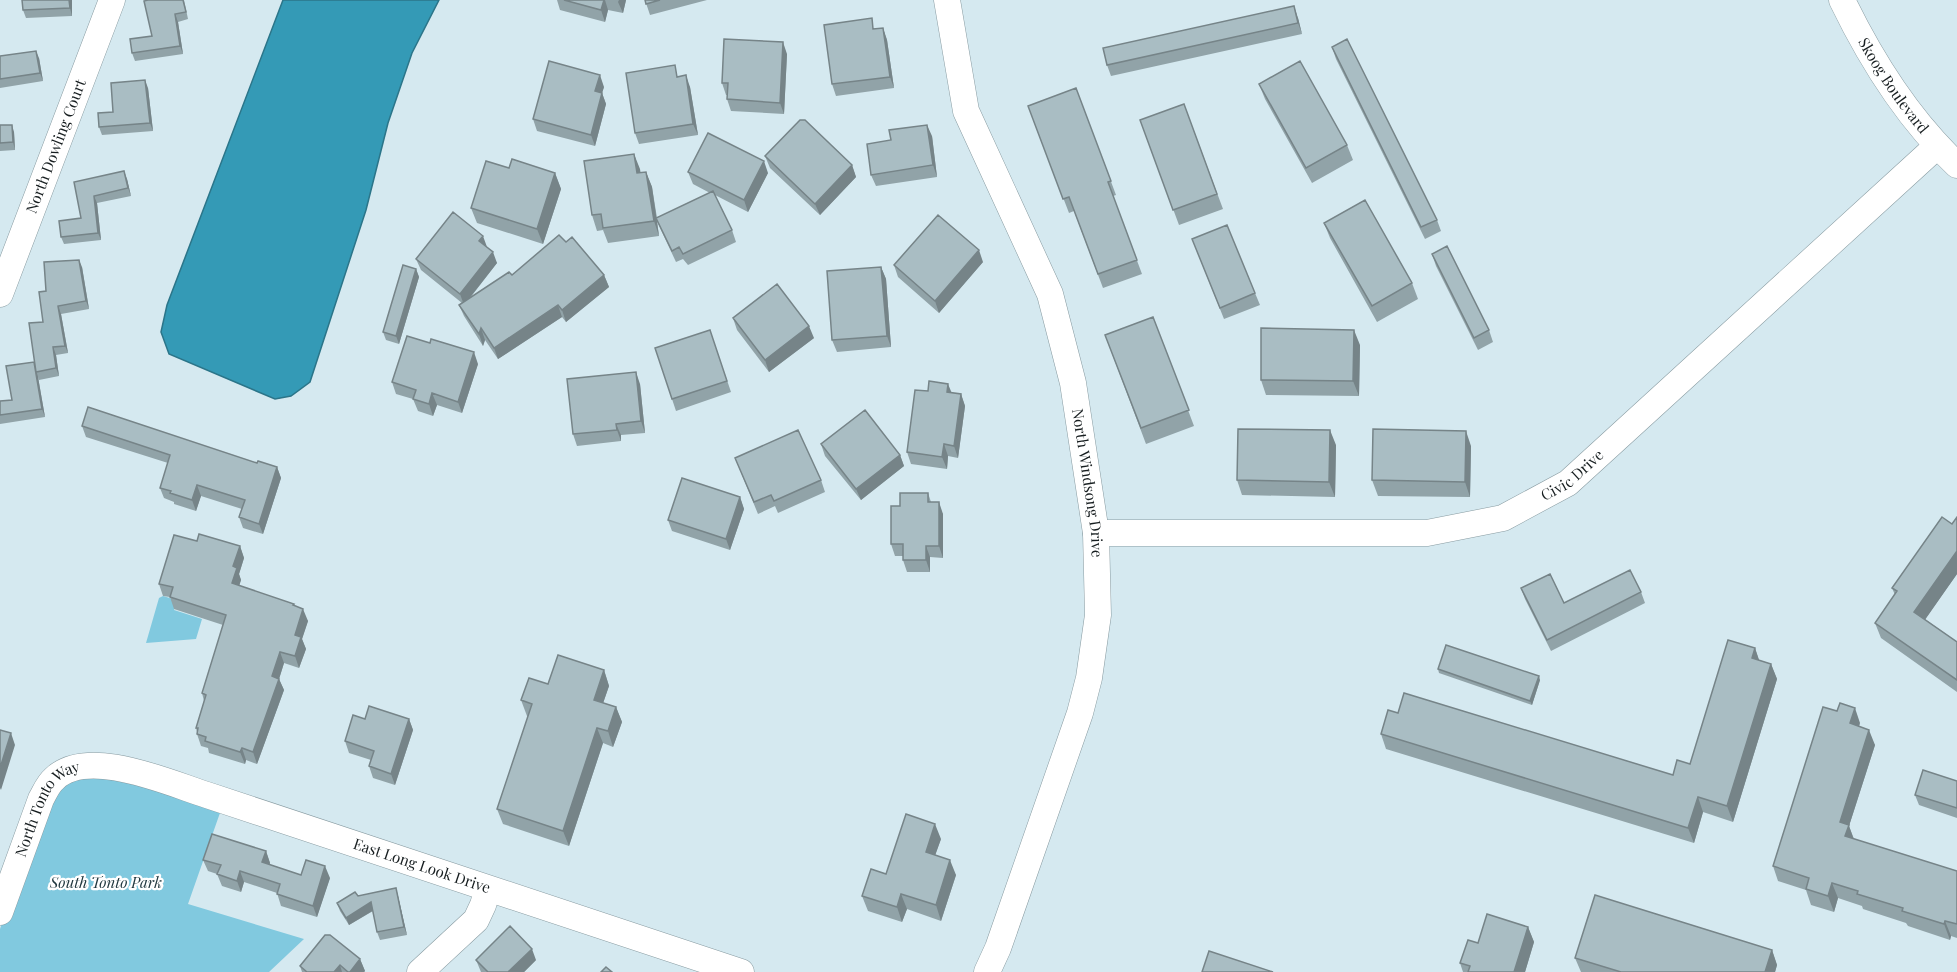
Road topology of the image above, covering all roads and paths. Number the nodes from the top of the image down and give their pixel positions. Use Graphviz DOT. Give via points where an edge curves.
graph roads {
  1 [pos="112,0"];
  2 [pos="947,0"];
  3 [pos="1842,0"];
  4 [pos="1937,146"];
  5 [pos="1957,165"];
  6 [pos="0,294"];
  7 [pos="1096,533"];
  8 [pos="100,765"];
  9 [pos="488,889"];
  10 [pos="0,912"];
  11 [pos="725,970"];
  12 [pos="420,972"];
  13 [pos="987,972"];
  1 -- 6 [label="street, North Dowling Court"];
  2 -- 7 [label="street, North Windsong Drive" via="966,111 1050,294 1073,383"];
  3 -- 4 [label="street, Skoog Boulevard" via="1869,52"];
  4 -- 5 [label="street, Skoog Boulevard"];
  4 -- 7 [label="street, Civic Drive" via="1568,483 1503,518 1427,533"];
  7 -- 13 [label="street, North Windsong Drive" via="1098,615 1089,678"];
  8 -- 9 [label="street, East Long Look Drive" via="207,795"];
  8 -- 10 [label="street, North Tonto Way" via="72,768 47,788"];
  9 -- 11 [label="street, East Long Look Drive"];
  9 -- 12 [label="street" via="476,920"];
}
